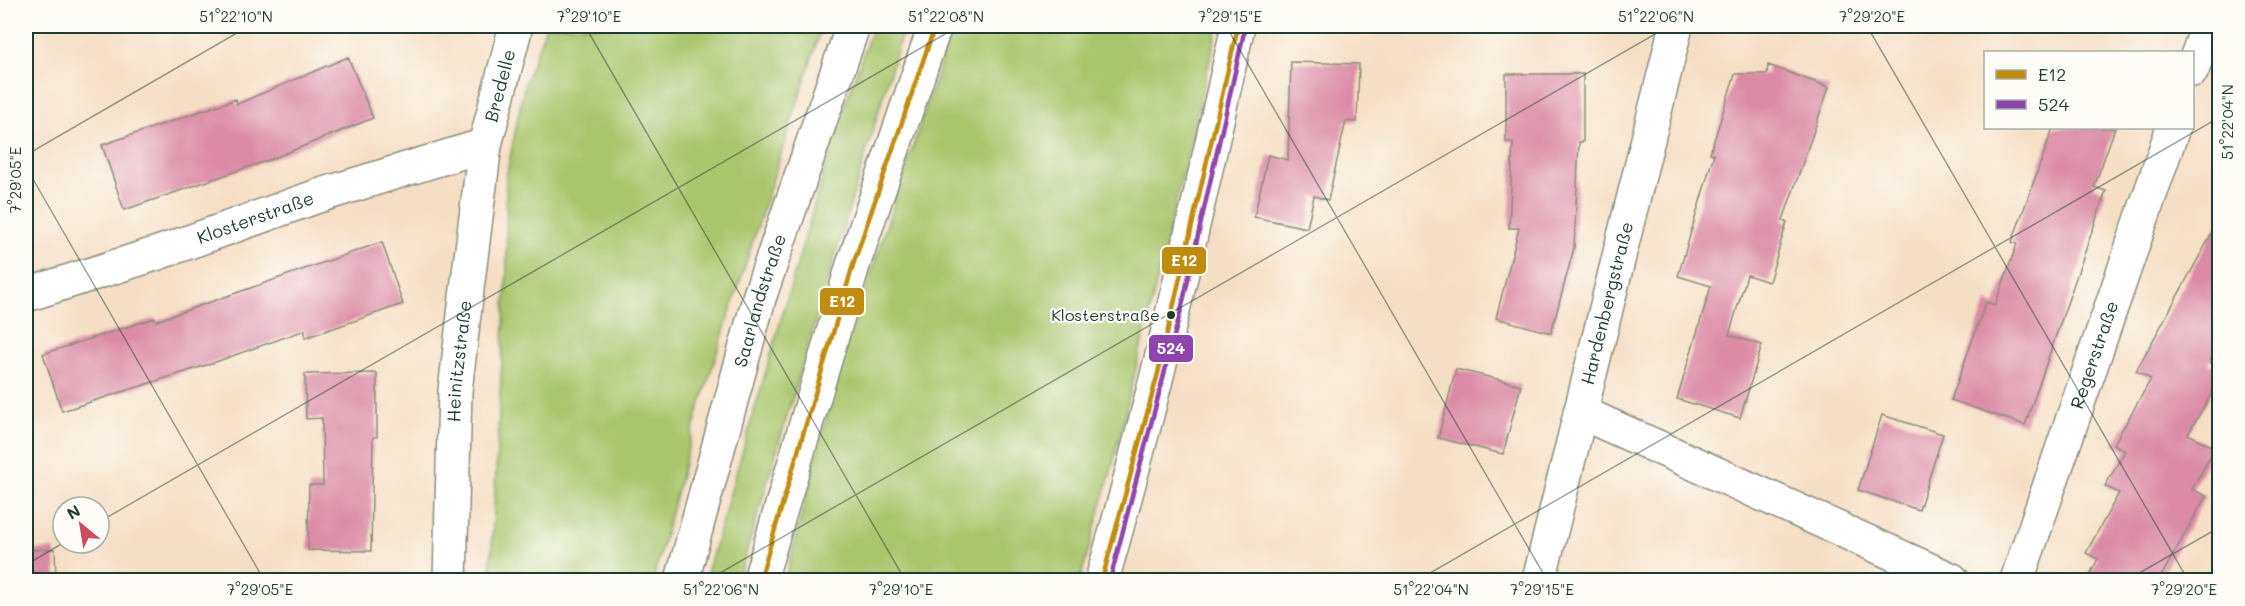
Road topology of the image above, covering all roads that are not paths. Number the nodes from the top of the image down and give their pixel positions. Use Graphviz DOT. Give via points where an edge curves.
graph roads {
  1 [pos="516,26"];
  2 [pos="853,26"];
  3 [pos="935,26"];
  4 [pos="1238,26"];
  5 [pos="1676,26"];
  6 [pos="2208,26"];
  7 [pos="2194,67"];
  8 [pos="2173,129"];
  9 [pos="485,145"];
  10 [pos="26,294"];
  11 [pos="1580,412"];
  12 [pos="450,580"];
  13 [pos="682,580"];
  14 [pos="760,580"];
  15 [pos="1102,580"];
  16 [pos="1539,580"];
  17 [pos="1952,580"];
  18 [pos="2017,580"];
  1 -- 9 [label="main road, Bredelle"];
  2 -- 13 [label="main road, Saarlandstraße" via="760,295"];
  3 -- 14 [label="main road" via="853,265"];
  4 -- 15 [label="main road" via="1137,457"];
  5 -- 11 [label="main road, Hardenbergstraße"];
  6 -- 7 [label="main road"];
  8 -- 18 [label="main road, Regerstraße"];
  9 -- 10 [label="main road, Klosterstraße" via="318,196 158,253"];
  9 -- 12 [label="main road, Heinitzstraße" via="455,391"];
  11 -- 16 [label="main road, Hardenbergstraße"];
  11 -- 17 [label="main road"];
}
